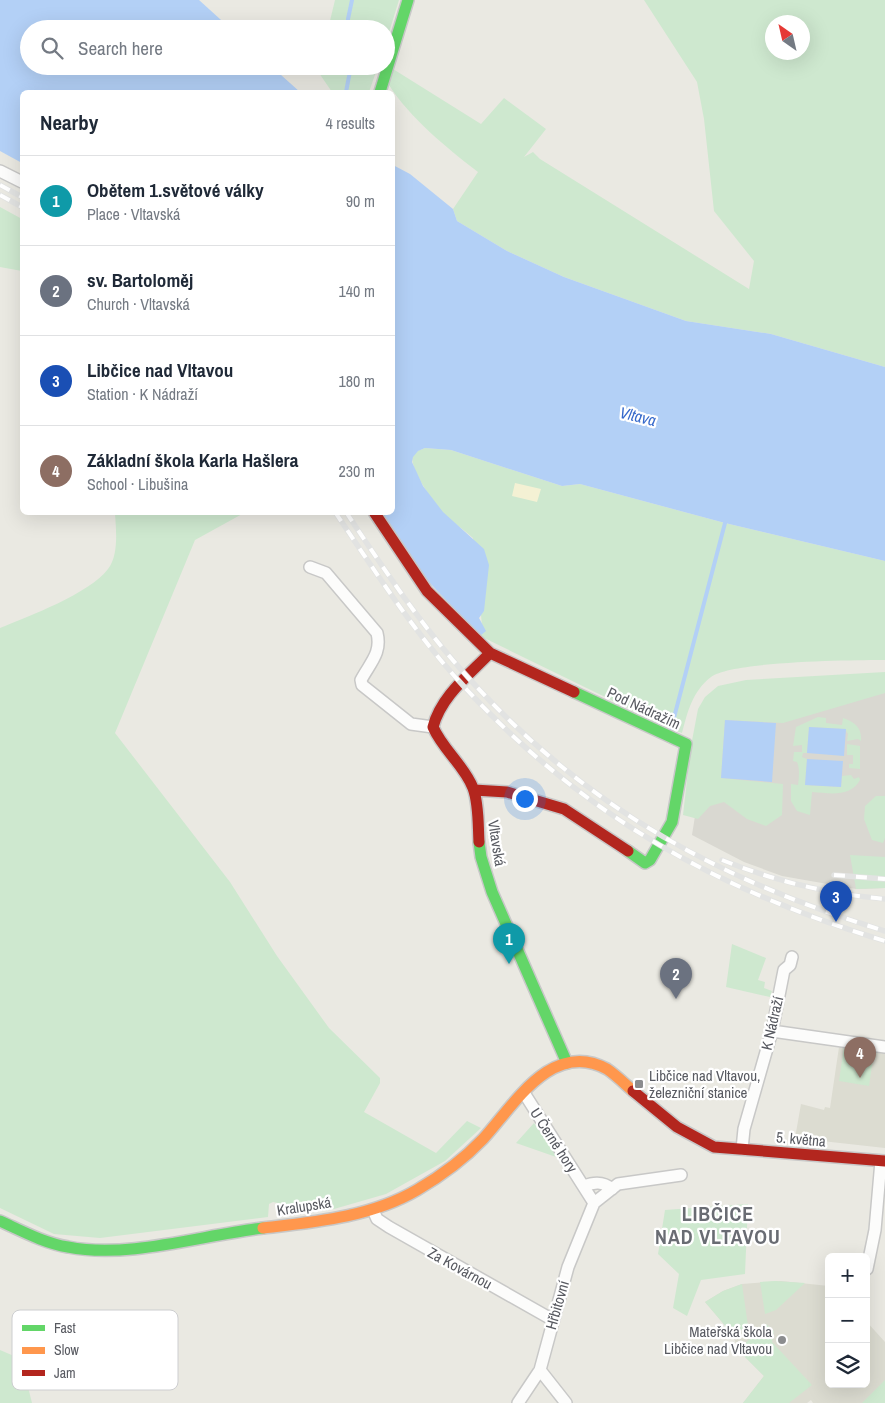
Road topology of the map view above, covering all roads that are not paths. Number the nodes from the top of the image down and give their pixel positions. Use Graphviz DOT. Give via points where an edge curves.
graph roads {
  1 [pos="408,0"];
  2 [pos="395,43"];
  3 [pos="385,75"];
  4 [pos="381,90"];
  5 [pos="0,171"];
  6 [pos="20,181"];
  7 [pos="376,515"];
  8 [pos="310,567"];
  9 [pos="490,653"];
  10 [pos="433,727"];
  11 [pos="474,790"];
  12 [pos="792,957"];
  13 [pos="772,1031"];
  14 [pos="885,1047"];
  15 [pos="566,1063"];
  16 [pos="524,1094"];
  17 [pos="742,1149"];
  18 [pos="883,1161"];
  19 [pos="681,1175"];
  20 [pos="584,1186"];
  21 [pos="612,1189"];
  22 [pos="594,1203"];
  23 [pos="372,1210"];
  24 [pos="0,1221"];
  25 [pos="870,1254"];
  26 [pos="553,1320"];
  27 [pos="540,1370"];
  28 [pos="518,1403"];
  29 [pos="566,1403"];
  1 -- 2 [label="street"];
  3 -- 4 [label="street"];
  5 -- 6 [label="street"];
  7 -- 9 [label="street" via="426,591"];
  8 -- 10 [label="street" via="326,573 377,633 380,645 361,680 362,685 411,724"];
  9 -- 10 [label="street" via="450,694"];
  9 -- 11 [label="street, Pod Nádražím" via="686,744 672,822 650,860 645,863 564,809 507,792"];
  10 -- 11 [label="street, Vltavská"];
  11 -- 15 [label="street, Vltavská" via="480,857"];
  12 -- 13 [label="street, K Nádraží" via="784,970"];
  13 -- 14 [label="street"];
  13 -- 17 [label="street, K Nádraží" via="744,1129"];
  15 -- 16 [label="street, Kralupská" via="542,1075"];
  15 -- 17 [label="street, 5. května" via="589,1062 608,1070 671,1123 714,1147"];
  16 -- 20 [label="street, U Černé hory"];
  16 -- 23 [label="street, Kralupská" via="480,1142 451,1166 408,1195"];
  17 -- 18 [label="street, 5. května"];
  18 -- 25 [label="street"];
  19 -- 21 [label="street" via="618,1184"];
  20 -- 21 [label="street, U Černé hory" via="594,1182"];
  20 -- 22 [label="street, U Černé hory"];
  21 -- 22 [label="street"];
  22 -- 26 [label="street, Hřbitovní" via="568,1267"];
  23 -- 24 [label="street, Kralupská" via="150,1245 88,1250 50,1243"];
  23 -- 26 [label="street, Za Kovárnou" via="389,1227"];
  26 -- 27 [label="street, Hřbitovní"];
  27 -- 28 [label="street, Hřbitovní"];
  27 -- 29 [label="street"];
}
